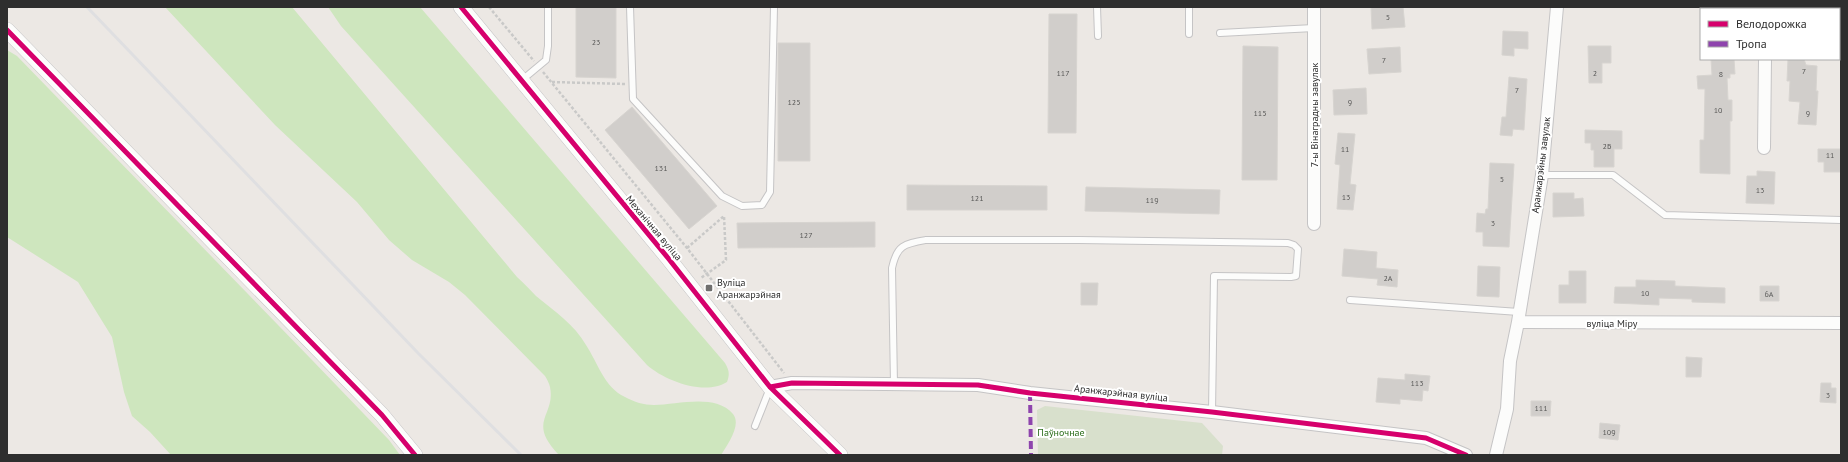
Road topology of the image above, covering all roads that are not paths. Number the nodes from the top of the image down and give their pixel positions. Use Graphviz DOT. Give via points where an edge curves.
graph roads {
  1 [pos="461,7"];
  2 [pos="548,7"];
  3 [pos="630,7"];
  4 [pos="774,7"];
  5 [pos="1097,7"];
  6 [pos="1188,7"];
  7 [pos="1314,7"];
  8 [pos="1557,7"];
  9 [pos="1314,28"];
  10 [pos="7,30"];
  11 [pos="1220,33"];
  12 [pos="1189,34"];
  13 [pos="1098,36"];
  14 [pos="1765,60"];
  15 [pos="521,81"];
  16 [pos="1764,148"];
  17 [pos="1542,175"];
  18 [pos="1841,220"];
  19 [pos="1314,224"];
  20 [pos="1350,300"];
  21 [pos="1518,317"];
  22 [pos="1841,324"];
  23 [pos="894,385"];
  24 [pos="770,386"];
  25 [pos="1212,412"];
  26 [pos="755,426"];
  27 [pos="415,455"];
  28 [pos="840,455"];
  29 [pos="1466,455"];
  30 [pos="1496,455"];
  1 -- 15 [label="street, Механічная вуліца"];
  2 -- 15 [label="lane" via="546,60"];
  3 -- 4 [label="lane" via="633,99 722,196 742,206 762,205 770,192"];
  5 -- 13 [label="lane"];
  6 -- 12 [label="lane"];
  7 -- 9 [label="street, 7-ы Вінаградны завулак"];
  8 -- 17 [label="street, Аранжарэйны завулак"];
  9 -- 11 [label="lane"];
  9 -- 19 [label="street, 7-ы Вінаградны завулак"];
  10 -- 27 [label="street" via="382,415"];
  14 -- 16 [label="street"];
  15 -- 24 [label="street, Механічная вуліца"];
  17 -- 18 [label="lane" via="1613,175 1665,215"];
  17 -- 21 [label="street, Аранжарэйны завулак"];
  20 -- 21 [label="lane"];
  21 -- 22 [label="street, вуліца Міру"];
  21 -- 30 [label="street" via="1510,360 1507,409"];
  23 -- 24 [label="street, Аранжарэйная вуліца" via="792,383"];
  23 -- 25 [label="street, Аранжарэйная вуліца" via="978,385"];
  23 -- 25 [label="lane" via="892,268 895,254 907,243 926,240 1079,240 1294,245 1298,249 1296,276 1214,276"];
  24 -- 26 [label="lane"];
  24 -- 28 [label="street, Механічная вуліца"];
  25 -- 29 [label="street, Аранжарэйная вуліца" via="1426,438"];
}
